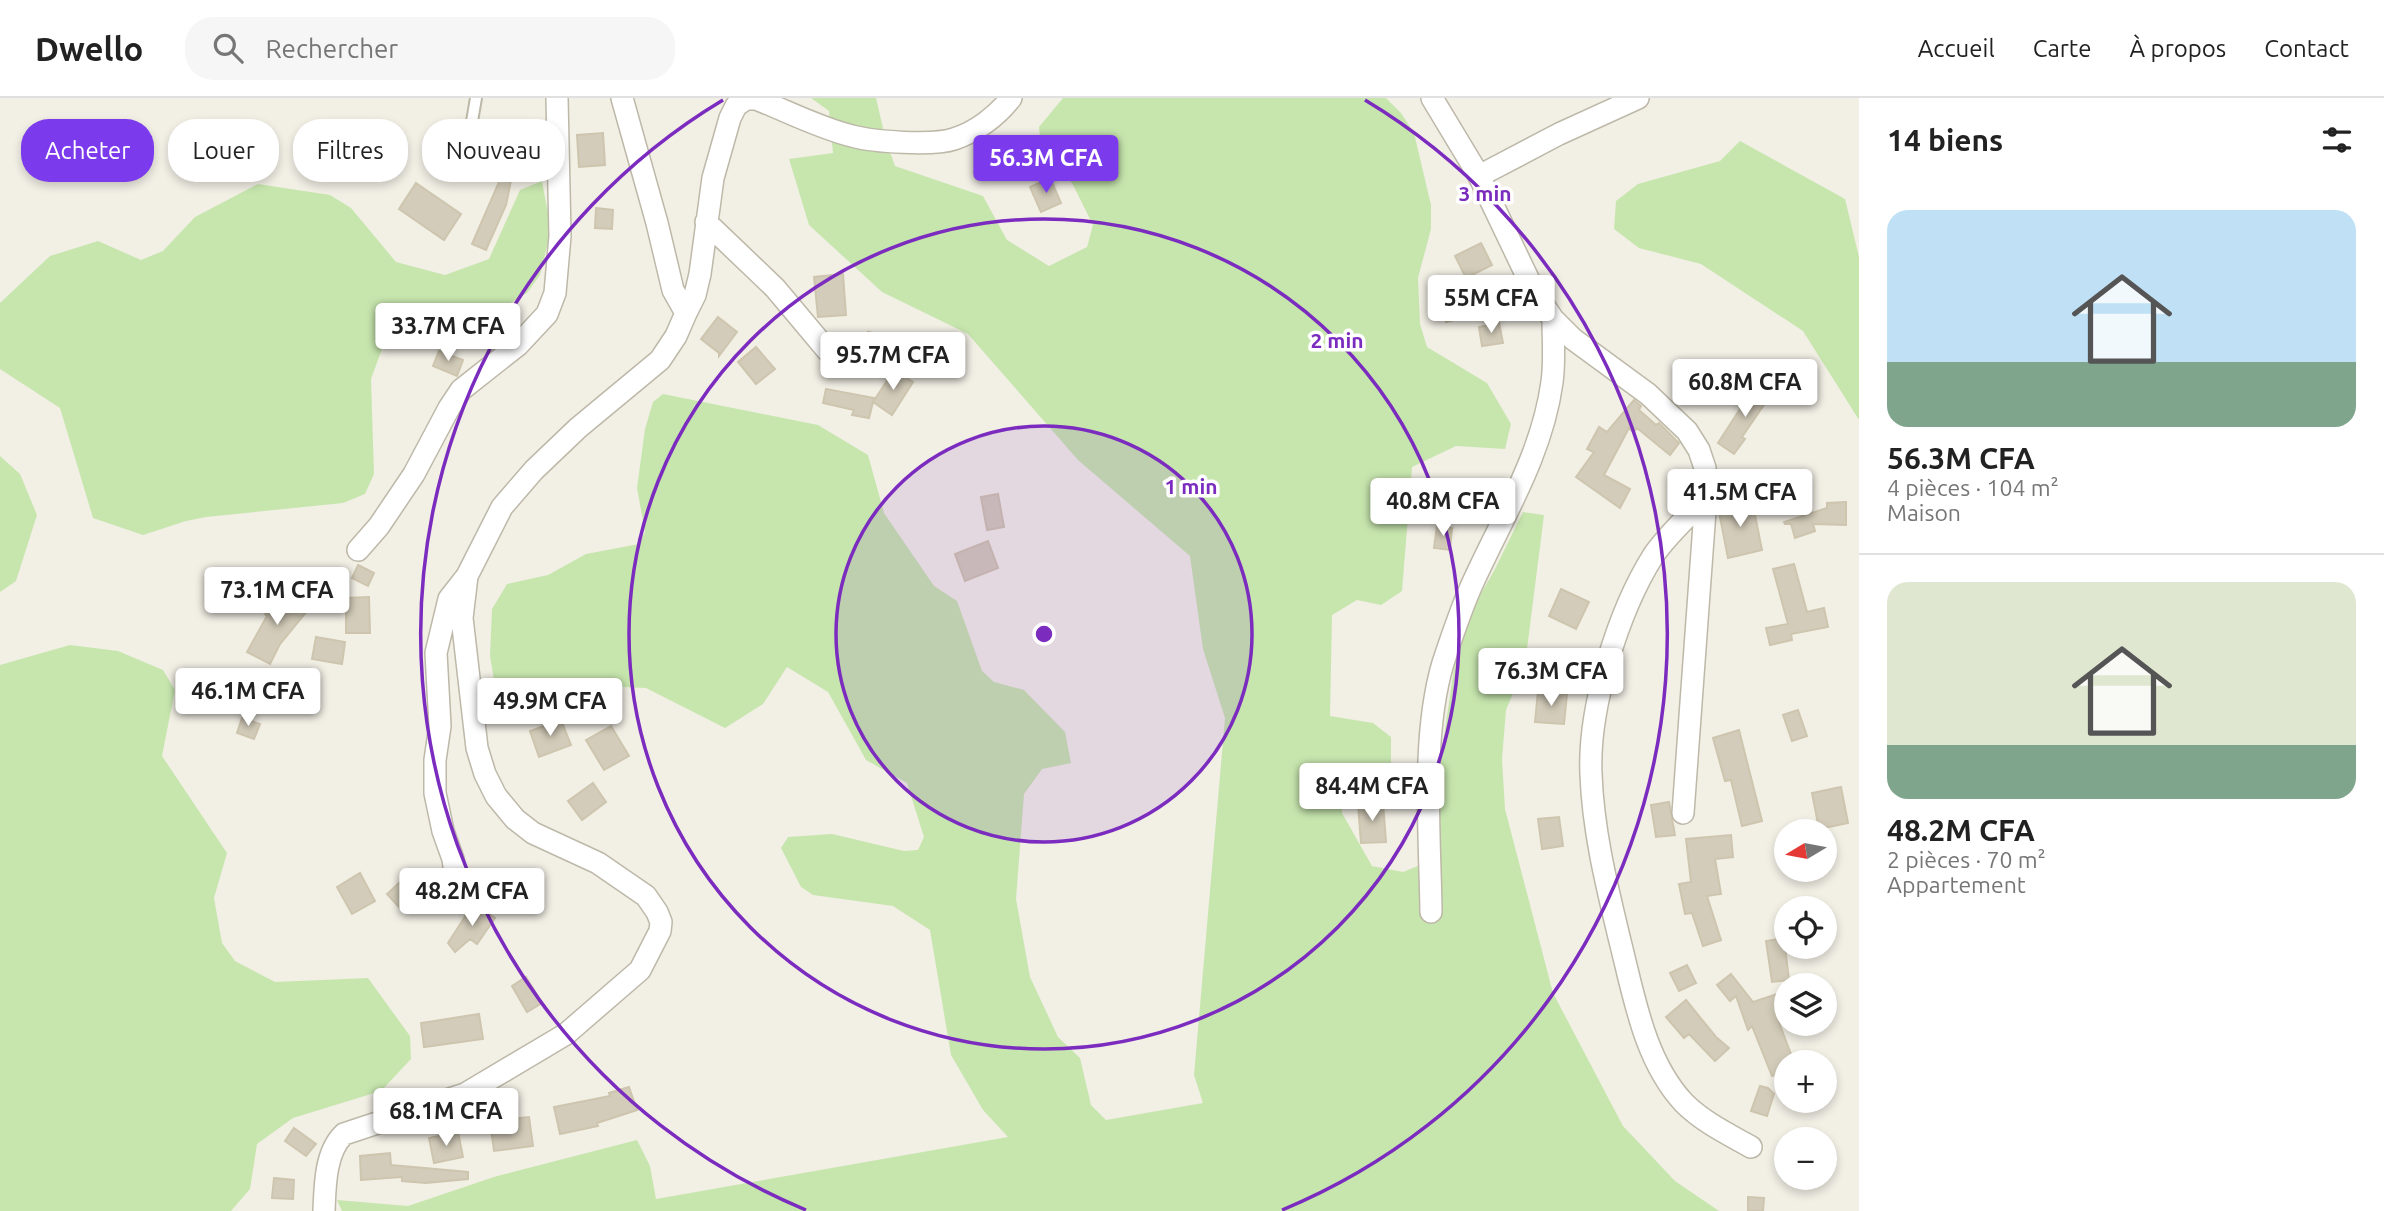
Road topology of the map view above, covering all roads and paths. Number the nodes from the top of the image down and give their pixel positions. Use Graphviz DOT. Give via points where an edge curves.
graph roads {
  1 [pos="476,98"];
  2 [pos="557,98"];
  3 [pos="622,98"];
  4 [pos="1011,98"];
  5 [pos="1432,98"];
  6 [pos="1638,98"];
  7 [pos="472,119"];
  8 [pos="1479,176"];
  9 [pos="706,222"];
  10 [pos="686,313"];
  11 [pos="1553,318"];
  12 [pos="827,350"];
  13 [pos="1706,497"];
  14 [pos="358,550"];
  15 [pos="467,576"];
  16 [pos="1684,813"];
  17 [pos="458,894"];
  18 [pos="1431,912"];
  19 [pos="1751,1147"];
  20 [pos="324,1211"];
  1 -- 7 [label="lane"];
  2 -- 14 [label="street" via="560,236 555,293 547,314 461,390 414,474"];
  3 -- 10 [label="street" via="673,290"];
  4 -- 9 [label="street" via="974,131 935,141 853,136 746,99 730,118"];
  5 -- 8 [label="street"];
  6 -- 8 [label="street"];
  8 -- 11 [label="street" via="1534,291"];
  9 -- 10 [label="street" via="700,274"];
  9 -- 12 [label="street" via="775,288"];
  10 -- 15 [label="street" via="660,360 578,428 502,507"];
  11 -- 13 [label="street" via="1687,431 1702,459"];
  11 -- 18 [label="street" via="1552,382 1541,428 1515,500 1470,589 1443,665 1433,711"];
  13 -- 16 [label="street"];
  13 -- 19 [label="street" via="1654,556 1624,617 1604,677 1591,772 1601,858 1650,1048 1665,1079 1685,1103"];
  15 -- 17 [label="street" via="449,599 436,653 440,726 435,793"];
  15 -- 20 [label="street" via="462,618 473,724 485,774 496,796 533,833 597,863 646,897 657,912 660,931 640,970 566,1034 465,1094 344,1134 331,1152"];
}
